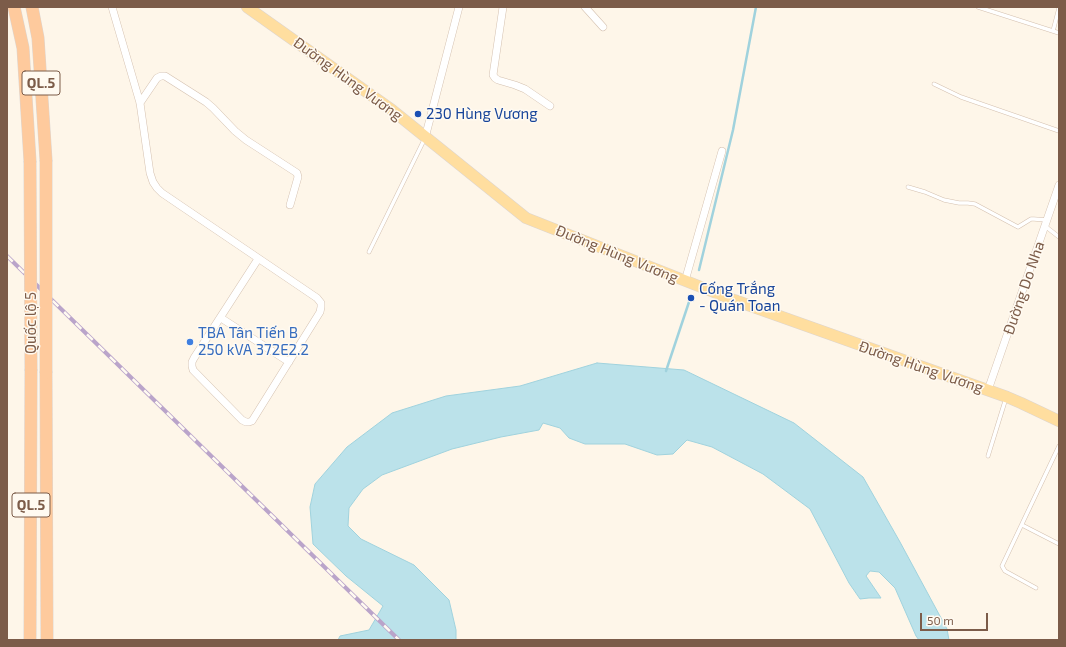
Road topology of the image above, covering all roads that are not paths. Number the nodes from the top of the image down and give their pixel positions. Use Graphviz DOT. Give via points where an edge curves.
graph roads {
  1 [pos="14,7"];
  2 [pos="32,7"];
  3 [pos="112,7"];
  4 [pos="247,7"];
  5 [pos="459,7"];
  6 [pos="503,7"];
  7 [pos="585,7"];
  8 [pos="978,7"];
  9 [pos="986,8"];
  10 [pos="1059,8"];
  11 [pos="603,27"];
  12 [pos="1053,31"];
  13 [pos="1059,33"];
  14 [pos="934,84"];
  15 [pos="140,103"];
  16 [pos="550,106"];
  17 [pos="1059,131"];
  18 [pos="425,138"];
  19 [pos="722,151"];
  20 [pos="1059,185"];
  21 [pos="908,187"];
  22 [pos="290,205"];
  23 [pos="1046,223"];
  24 [pos="1059,237"];
  25 [pos="369,252"];
  26 [pos="258,259"];
  27 [pos="685,282"];
  28 [pos="221,318"];
  29 [pos="289,362"];
  30 [pos="988,390"];
  31 [pos="1007,397"];
  32 [pos="1059,420"];
  33 [pos="1059,446"];
  34 [pos="988,456"];
  35 [pos="1022,525"];
  36 [pos="1059,544"];
  37 [pos="1036,588"];
  38 [pos="30,640"];
  39 [pos="47,640"];
  1 -- 38 [label="highway, Quốc lộ 5 / QL.5, bridge" via="23,48 30,161"];
  2 -- 39 [label="highway, Quốc lộ 5 / QL.5, bridge" via="38,38 46,160"];
  3 -- 15 [label="street"];
  4 -- 18 [label="main road, Đường Hùng Vương" via="392,110"];
  5 -- 18 [label="street"];
  6 -- 16 [label="street" via="493,75 498,80 525,89"];
  7 -- 11 [label="street"];
  8 -- 9 [label="lane"];
  9 -- 12 [label="lane"];
  10 -- 12 [label="lane"];
  12 -- 13 [label="lane"];
  14 -- 17 [label="lane" via="961,97"];
  15 -- 22 [label="street" via="161,76 206,102 246,140 297,173"];
  15 -- 26 [label="street" via="150,173 157,188"];
  18 -- 25 [label="lane"];
  18 -- 27 [label="main road, Đường Hùng Vương" via="526,218"];
  19 -- 27 [label="street"];
  20 -- 23 [label="street, Đường Do Nha"];
  21 -- 23 [label="lane" via="952,202 975,204 1018,227 1034,218"];
  23 -- 24 [label="lane"];
  23 -- 30 [label="street, Đường Do Nha"];
  26 -- 28 [label="street"];
  26 -- 29 [label="street" via="321,303 320,312"];
  27 -- 30 [label="main road, Đường Hùng Vương"];
  28 -- 29 [label="street"];
  28 -- 29 [label="street" via="194,358 192,366 242,420 252,421"];
  30 -- 31 [label="main road, Đường Hùng Vương"];
  31 -- 32 [label="main road, Đường Hùng Vương"];
  31 -- 34 [label="lane"];
  33 -- 35 [label="lane"];
  35 -- 36 [label="lane"];
  35 -- 37 [label="lane" via="1002,566 1005,571"];
}
